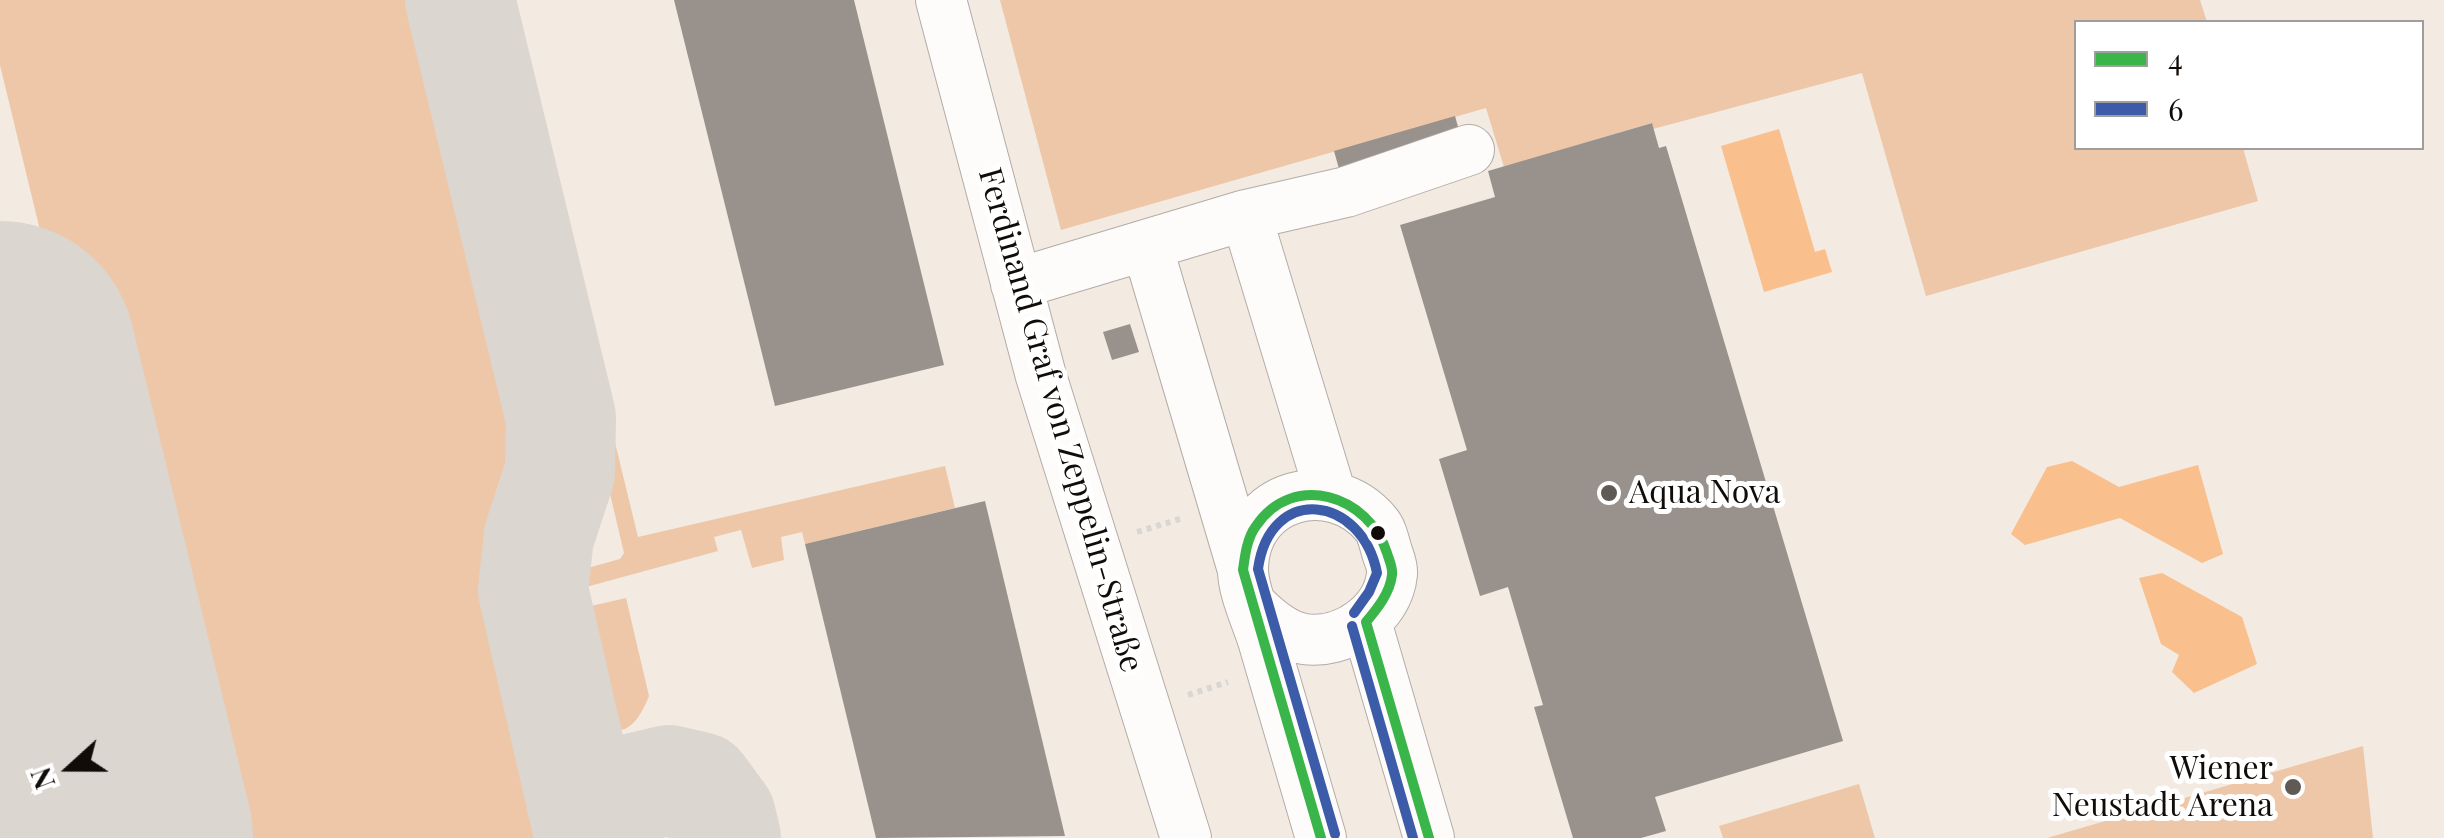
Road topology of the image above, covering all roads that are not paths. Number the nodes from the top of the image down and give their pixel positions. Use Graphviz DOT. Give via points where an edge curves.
graph roads {
  1 [pos="942,0"];
  2 [pos="1469,150"];
  3 [pos="1246,215"];
  4 [pos="1147,246"];
  5 [pos="1016,284"];
  6 [pos="1331,494"];
  7 [pos="1248,588"];
  8 [pos="1366,622"];
  9 [pos="1186,838"];
  10 [pos="1321,838"];
  11 [pos="1429,838"];
  1 -- 5 [label="street, Ferdinand Graf von Zeppelin-Straße"];
  2 -- 3 [label="street" via="1346,192"];
  3 -- 4 [label="street"];
  3 -- 6 [label="street"];
  4 -- 5 [label="street"];
  4 -- 7 [label="street"];
  5 -- 9 [label="street, Ferdinand Graf von Zeppelin-Straße"];
  6 -- 7 [label="street" via="1302,494 1274,507 1256,526 1245,551"];
  6 -- 8 [label="street" via="1357,505 1379,527 1393,572"];
  7 -- 8 [label="street" via="1270,623 1301,639 1332,639"];
  7 -- 10 [label="street"];
  8 -- 11 [label="street"];
}
